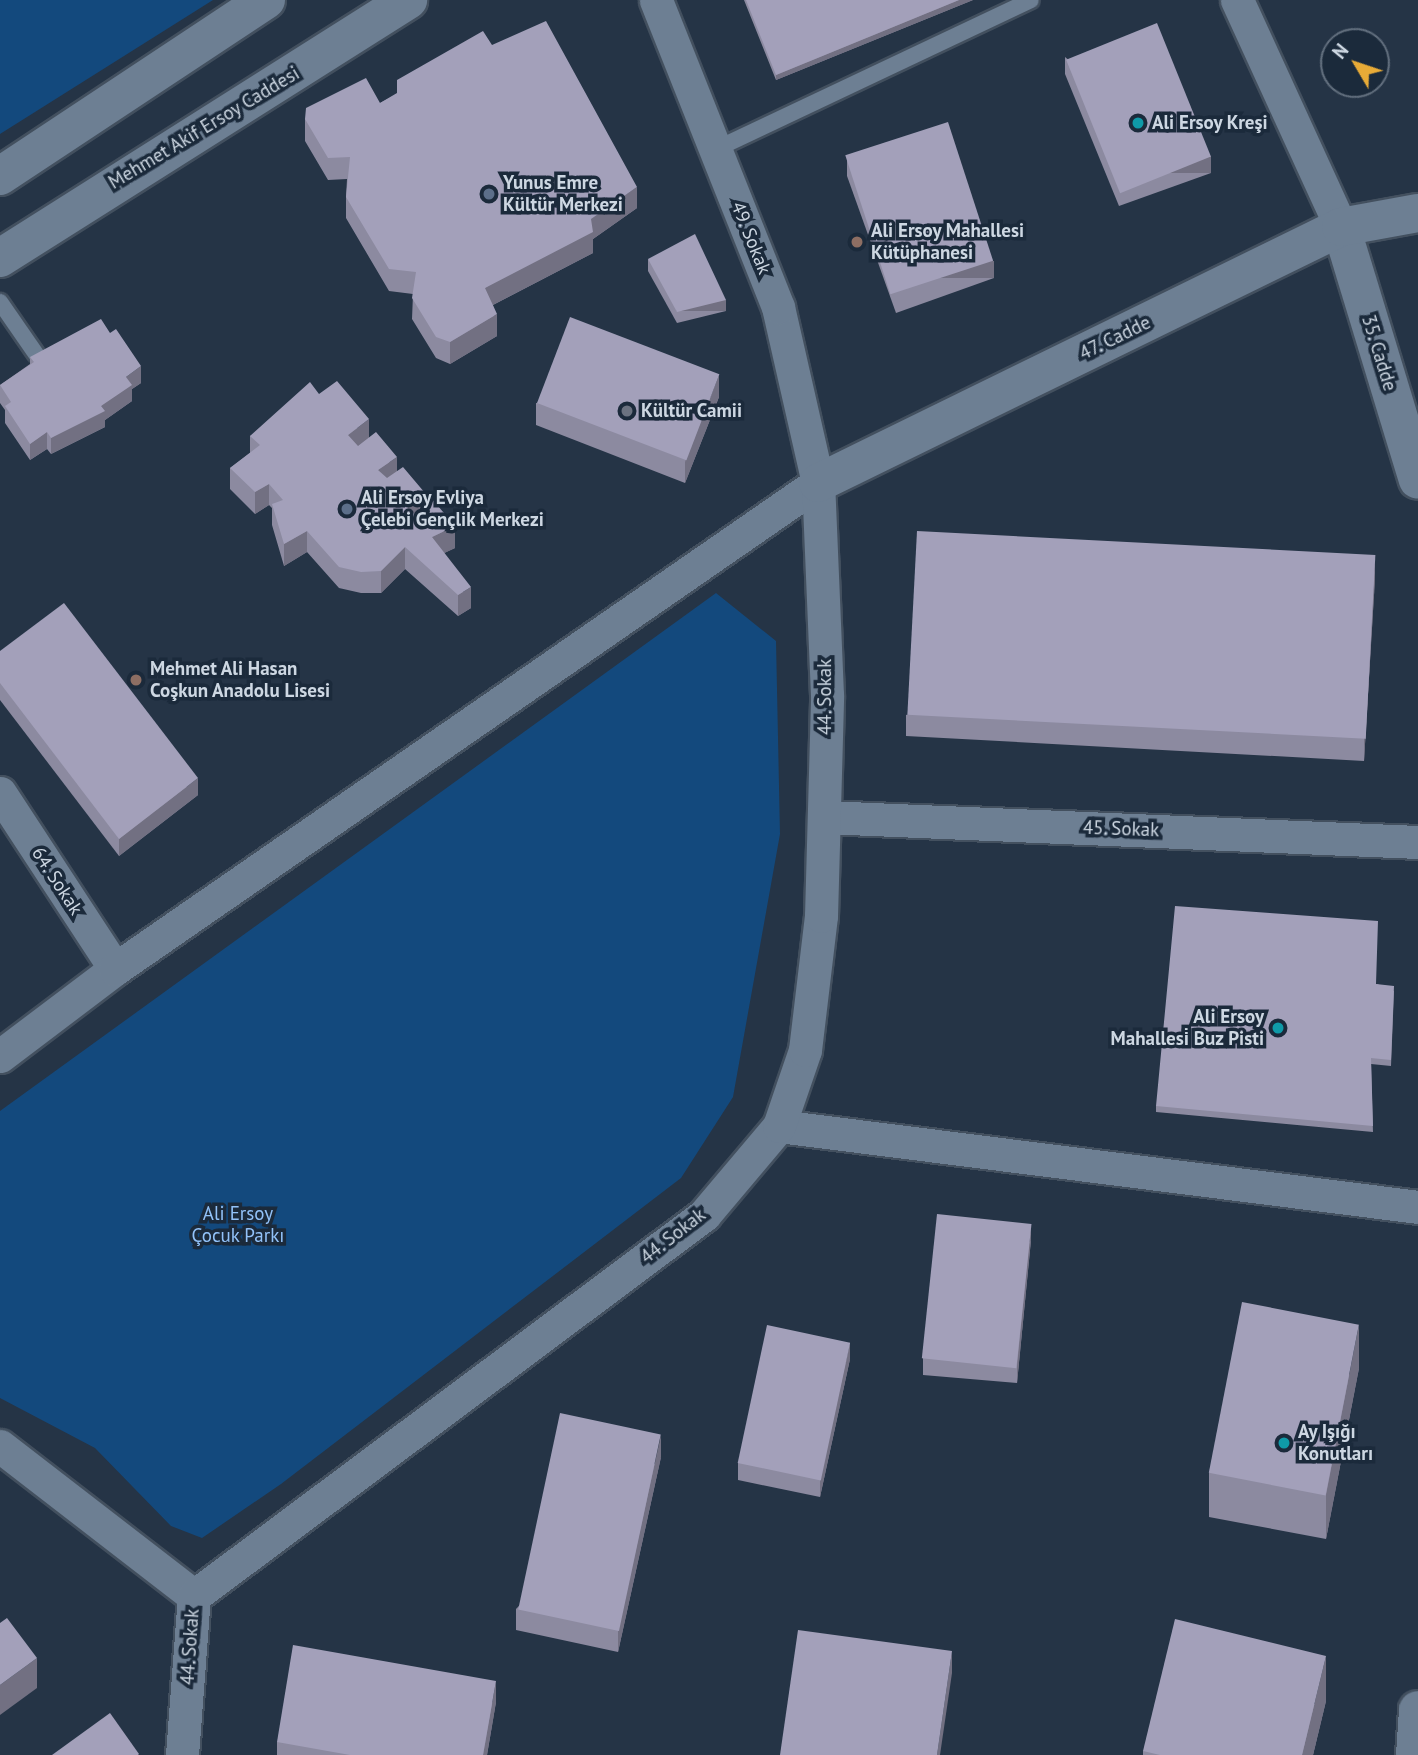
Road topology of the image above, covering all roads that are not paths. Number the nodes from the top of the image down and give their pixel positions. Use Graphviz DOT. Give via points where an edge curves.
graph roads {
  1 [pos="266,0"];
  2 [pos="408,0"];
  3 [pos="656,0"];
  4 [pos="1031,0"];
  5 [pos="1237,0"];
  6 [pos="716,149"];
  7 [pos="0,176"];
  8 [pos="1418,212"];
  9 [pos="1341,227"];
  10 [pos="0,258"];
  11 [pos="0,302"];
  12 [pos="36,354"];
  13 [pos="1418,480"];
  14 [pos="818,484"];
  15 [pos="0,793"];
  16 [pos="824,817"];
  17 [pos="1418,842"];
  18 [pos="115,969"];
  19 [pos="0,1056"];
  20 [pos="779,1126"];
  21 [pos="1418,1207"];
  22 [pos="0,1446"];
  23 [pos="194,1596"];
  24 [pos="1418,1710"];
  25 [pos="182,1755"];
  26 [pos="1415,1755"];
  1 -- 7 [label="street"];
  2 -- 10 [label="street, Mehmet Akif Ersoy Caddesi"];
  3 -- 6 [label="street, 49. Sokak"];
  4 -- 6 [label="lane"];
  5 -- 9 [label="street"];
  6 -- 14 [label="street, 49. Sokak" via="778,307"];
  8 -- 9 [label="street, 47. Cadde"];
  9 -- 13 [label="street, 35. Cadde"];
  9 -- 14 [label="street, 47. Cadde"];
  11 -- 12 [label="lane"];
  14 -- 16 [label="street, 44. Sokak" via="827,695"];
  14 -- 18 [label="street"];
  15 -- 18 [label="street, 64. Sokak"];
  16 -- 17 [label="street, 45. Sokak"];
  16 -- 20 [label="street, 44. Sokak" via="821,916 805,1050"];
  18 -- 19 [label="street"];
  20 -- 21 [label="street"];
  20 -- 23 [label="street, 44. Sokak" via="704,1215"];
  22 -- 23 [label="street"];
  23 -- 25 [label="street, 44. Sokak"];
  24 -- 26 [label="street"];
}
